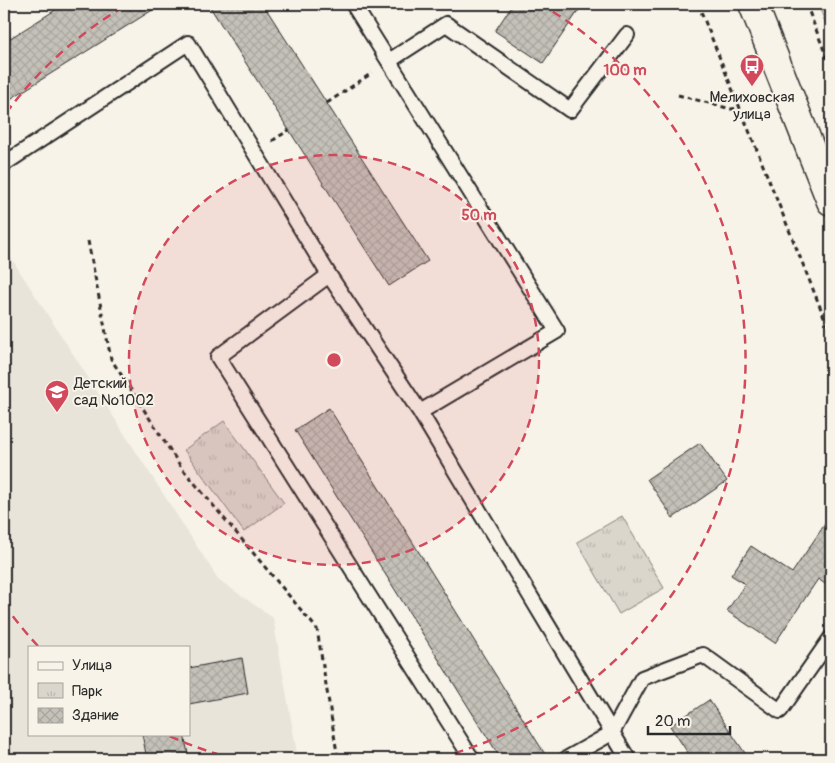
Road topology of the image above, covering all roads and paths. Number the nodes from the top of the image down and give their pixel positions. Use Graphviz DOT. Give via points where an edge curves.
graph roads {
  1 [pos="353,4"];
  2 [pos="698,4"];
  3 [pos="753,4"];
  4 [pos="806,4"];
  5 [pos="627,35"];
  6 [pos="389,61"];
  7 [pos="831,68"];
  8 [pos="678,95"];
  9 [pos="327,103"];
  10 [pos="740,108"];
  11 [pos="4,164"];
  12 [pos="831,201"];
  13 [pos="88,241"];
  14 [pos="329,275"];
  15 [pos="831,334"];
  16 [pos="420,412"];
  17 [pos="831,638"];
  18 [pos="612,733"];
  19 [pos="338,759"];
  20 [pos="472,759"];
  21 [pos="566,759"];
  22 [pos="628,759"];
  1 -- 6 [label="lane"];
  2 -- 10 [label="path"];
  3 -- 12 [label="street"];
  4 -- 7 [label="path"];
  5 -- 6 [label="lane" via="570,110 446,24"];
  6 -- 9 [label="path"];
  6 -- 16 [label="lane" via="557,331"];
  8 -- 10 [label="path" via="731,109"];
  10 -- 15 [label="path"];
  11 -- 14 [label="lane" via="188,42"];
  13 -- 19 [label="path" via="111,359 181,467 317,629"];
  14 -- 16 [label="lane"];
  14 -- 20 [label="lane" via="218,357"];
  16 -- 18 [label="lane"];
  17 -- 18 [label="lane" via="780,711 703,655 642,678"];
  18 -- 21 [label="lane"];
  18 -- 22 [label="lane"];
}
